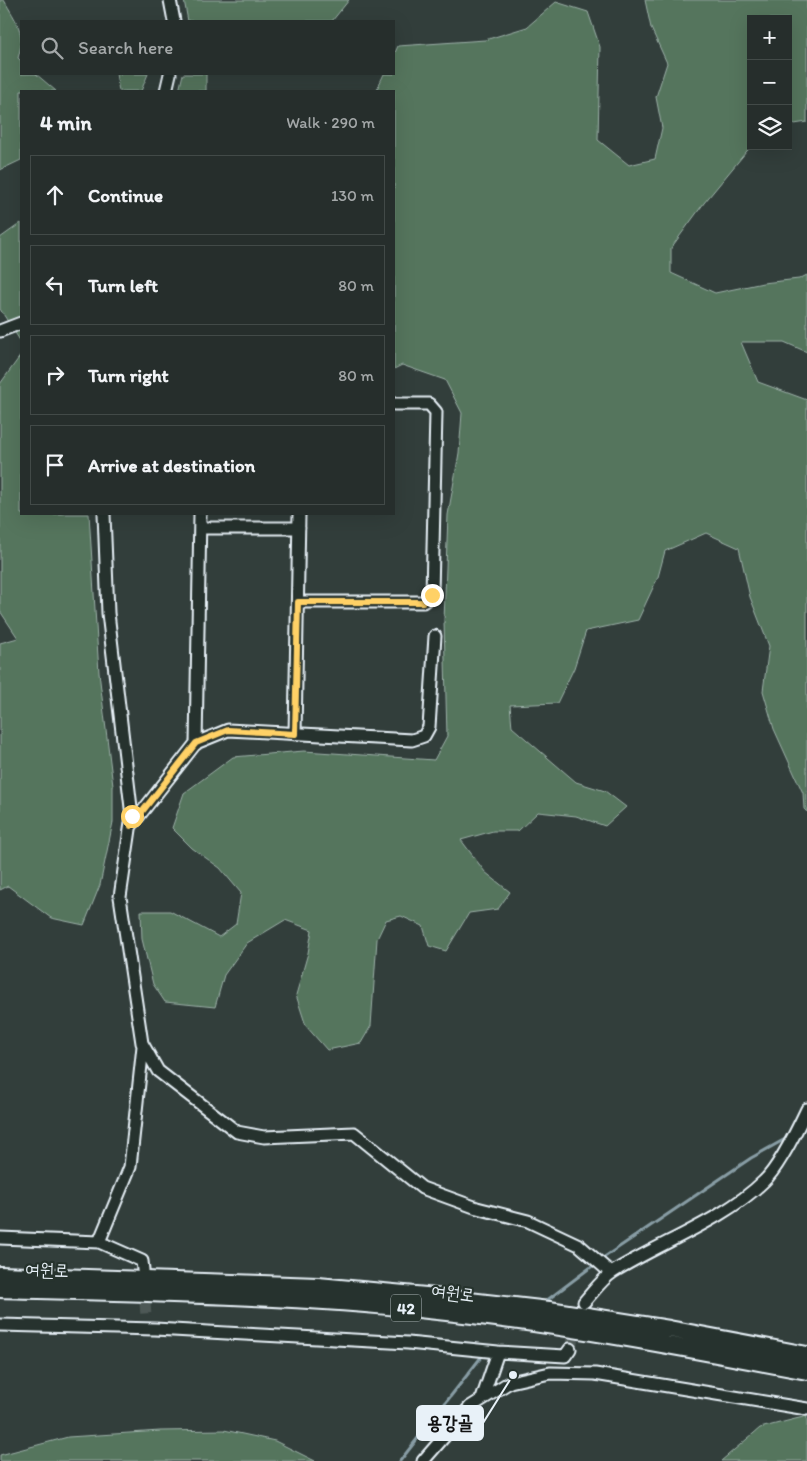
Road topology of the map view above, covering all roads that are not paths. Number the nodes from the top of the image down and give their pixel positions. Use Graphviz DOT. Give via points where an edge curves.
graph roads {
  1 [pos="170,0"];
  2 [pos="174,20"];
  3 [pos="170,75"];
  4 [pos="166,90"];
  5 [pos="20,323"];
  6 [pos="0,331"];
  7 [pos="395,404"];
  8 [pos="104,515"];
  9 [pos="200,515"];
  10 [pos="299,515"];
  11 [pos="200,528"];
  12 [pos="299,528"];
  13 [pos="298,602"];
  14 [pos="435,636"];
  15 [pos="295,734"];
  16 [pos="196,744"];
  17 [pos="131,826"];
  18 [pos="143,1046"];
  19 [pos="805,1113"];
  20 [pos="0,1238"];
  21 [pos="99,1242"];
  22 [pos="607,1269"];
  23 [pos="143,1270"];
  24 [pos="0,1275"];
  25 [pos="0,1289"];
  26 [pos="584,1302"];
  27 [pos="146,1316"];
  28 [pos="0,1325"];
  29 [pos="146,1329"];
  30 [pos="570,1349"];
  31 [pos="498,1352"];
  32 [pos="807,1355"];
  33 [pos="807,1371"];
  34 [pos="482,1400"];
  35 [pos="807,1408"];
  36 [pos="423,1461"];
  1 -- 2 [label="street"];
  3 -- 4 [label="street"];
  5 -- 6 [label="street"];
  7 -- 13 [label="street" via="429,404 436,412 432,595 423,602"];
  8 -- 17 [label="street" via="108,613"];
  9 -- 11 [label="street"];
  10 -- 12 [label="street"];
  11 -- 12 [label="street"];
  11 -- 16 [label="street"];
  12 -- 13 [label="street"];
  13 -- 15 [label="street"];
  14 -- 15 [label="street" via="429,727 424,736 412,740"];
  15 -- 16 [label="street" via="228,730"];
  16 -- 17 [label="street"];
  17 -- 18 [label="street" via="120,898"];
  18 -- 21 [label="street" via="130,1167"];
  18 -- 22 [label="street" via="158,1071 237,1132 264,1137 354,1133 422,1188 528,1221 579,1245"];
  19 -- 22 [label="street" via="776,1166 750,1193 706,1222"];
  20 -- 21 [label="street"];
  21 -- 23 [label="street" via="142,1261"];
  22 -- 26 [label="street"];
  24 -- 32 [label="highway, 여원로 / 42" via="318,1286 426,1296 549,1310"];
  25 -- 33 [label="highway, 여원로 / 42" via="198,1294 428,1310 546,1324"];
  27 -- 29 [label="street"];
  28 -- 29 [label="street"];
  29 -- 31 [label="street" via="408,1343"];
  30 -- 31 [label="street" via="565,1356"];
  31 -- 34 [label="street"];
  34 -- 35 [label="street" via="510,1382 550,1373 595,1374"];
  34 -- 36 [label="street" via="470,1407"];
}
